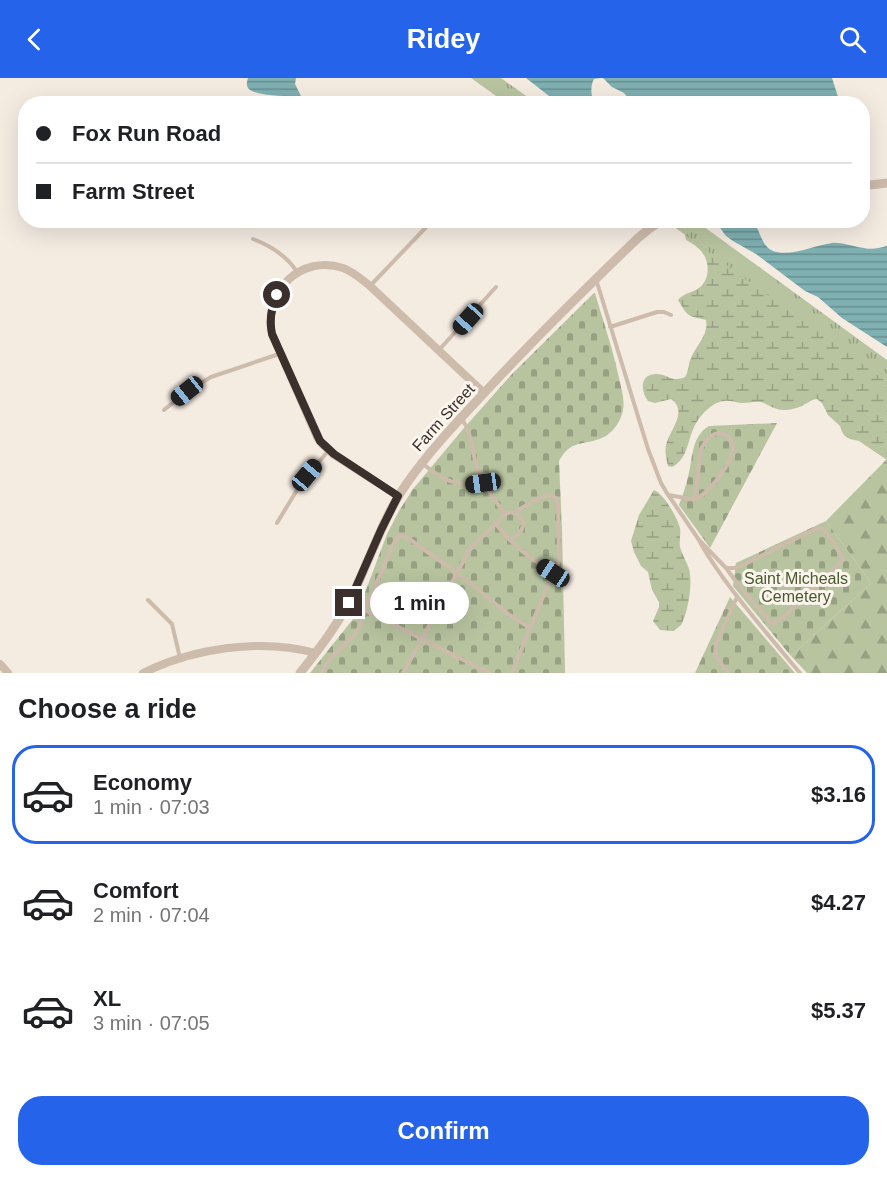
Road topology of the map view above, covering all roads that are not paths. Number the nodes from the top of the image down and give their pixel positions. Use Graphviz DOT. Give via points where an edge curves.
graph roads {
  1 [pos="887,183"];
  2 [pos="870,185"];
  3 [pos="425,228"];
  4 [pos="650,228"];
  5 [pos="253,239"];
  6 [pos="298,273"];
  7 [pos="596,278"];
  8 [pos="370,286"];
  9 [pos="496,287"];
  10 [pos="671,315"];
  11 [pos="610,327"];
  12 [pos="439,350"];
  13 [pos="280,354"];
  14 [pos="484,393"];
  15 [pos="164,410"];
  16 [pos="461,418"];
  17 [pos="328,450"];
  18 [pos="422,463"];
  19 [pos="483,483"];
  20 [pos="668,495"];
  21 [pos="398,496"];
  22 [pos="695,499"];
  23 [pos="515,513"];
  24 [pos="505,514"];
  25 [pos="277,523"];
  26 [pos="496,524"];
  27 [pos="509,539"];
  28 [pos="699,540"];
  29 [pos="726,568"];
  30 [pos="457,573"];
  31 [pos="553,573"];
  32 [pos="737,597"];
  33 [pos="148,600"];
  34 [pos="349,603"];
  35 [pos="365,610"];
  36 [pos="530,628"];
  37 [pos="422,639"];
  38 [pos="316,653"];
  39 [pos="180,659"];
  40 [pos="0,664"];
  41 [pos="8,673"];
  42 [pos="143,673"];
  43 [pos="300,673"];
  44 [pos="321,673"];
  45 [pos="404,673"];
  46 [pos="489,673"];
  47 [pos="512,673"];
  48 [pos="728,673"];
  49 [pos="800,673"];
  1 -- 2 [label="street"];
  3 -- 8 [label="lane"];
  4 -- 7 [label="street, Farm Street"];
  5 -- 6 [label="lane" via="279,252"];
  6 -- 8 [label="street" via="317,266 334,266 351,271"];
  6 -- 13 [label="street" via="283,285 272,306 271,328"];
  7 -- 11 [label="lane"];
  7 -- 14 [label="street, Farm Street"];
  8 -- 12 [label="street"];
  9 -- 12 [label="lane"];
  10 -- 11 [label="lane" via="657,312"];
  11 -- 20 [label="lane" via="648,449"];
  12 -- 14 [label="street"];
  13 -- 15 [label="lane" via="204,381"];
  13 -- 17 [label="street" via="317,437"];
  14 -- 16 [label="street, Farm Street"];
  16 -- 18 [label="street, Farm Street"];
  16 -- 19 [label="lane"];
  17 -- 21 [label="street"];
  17 -- 25 [label="lane"];
  18 -- 19 [label="lane" via="456,483"];
  18 -- 21 [label="street, Farm Street"];
  19 -- 24 [label="lane"];
  20 -- 22 [label="lane"];
  20 -- 28 [label="lane"];
  21 -- 34 [label="street, Farm Street"];
  22 -- 22 [label="lane" via="711,487 727,462 733,446 723,433 710,436 701,449"];
  23 -- 24 [label="lane"];
  23 -- 27 [label="lane" via="524,524 516,537"];
  23 -- 31 [label="lane" via="541,497 556,498 559,553"];
  24 -- 26 [label="lane"];
  26 -- 27 [label="lane"];
  26 -- 30 [label="lane" via="475,543"];
  27 -- 31 [label="lane"];
  28 -- 29 [label="lane"];
  28 -- 32 [label="lane"];
  29 -- 29 [label="lane" via="773,624 843,559 821,528 741,566"];
  30 -- 35 [label="lane" via="405,536 398,536"];
  30 -- 36 [label="lane"];
  30 -- 37 [label="lane"];
  31 -- 36 [label="lane"];
  32 -- 48 [label="lane" via="716,644 715,655"];
  32 -- 49 [label="lane"];
  33 -- 39 [label="lane" via="172,624"];
  34 -- 35 [label="lane"];
  34 -- 38 [label="street, Farm Street"];
  35 -- 37 [label="lane"];
  35 -- 44 [label="lane" via="356,634"];
  36 -- 47 [label="lane"];
  37 -- 45 [label="lane"];
  37 -- 46 [label="lane"];
  38 -- 39 [label="street" via="283,647 242,647"];
  38 -- 43 [label="street, Farm Street"];
  39 -- 42 [label="street"];
  40 -- 41 [label="street"];
}
